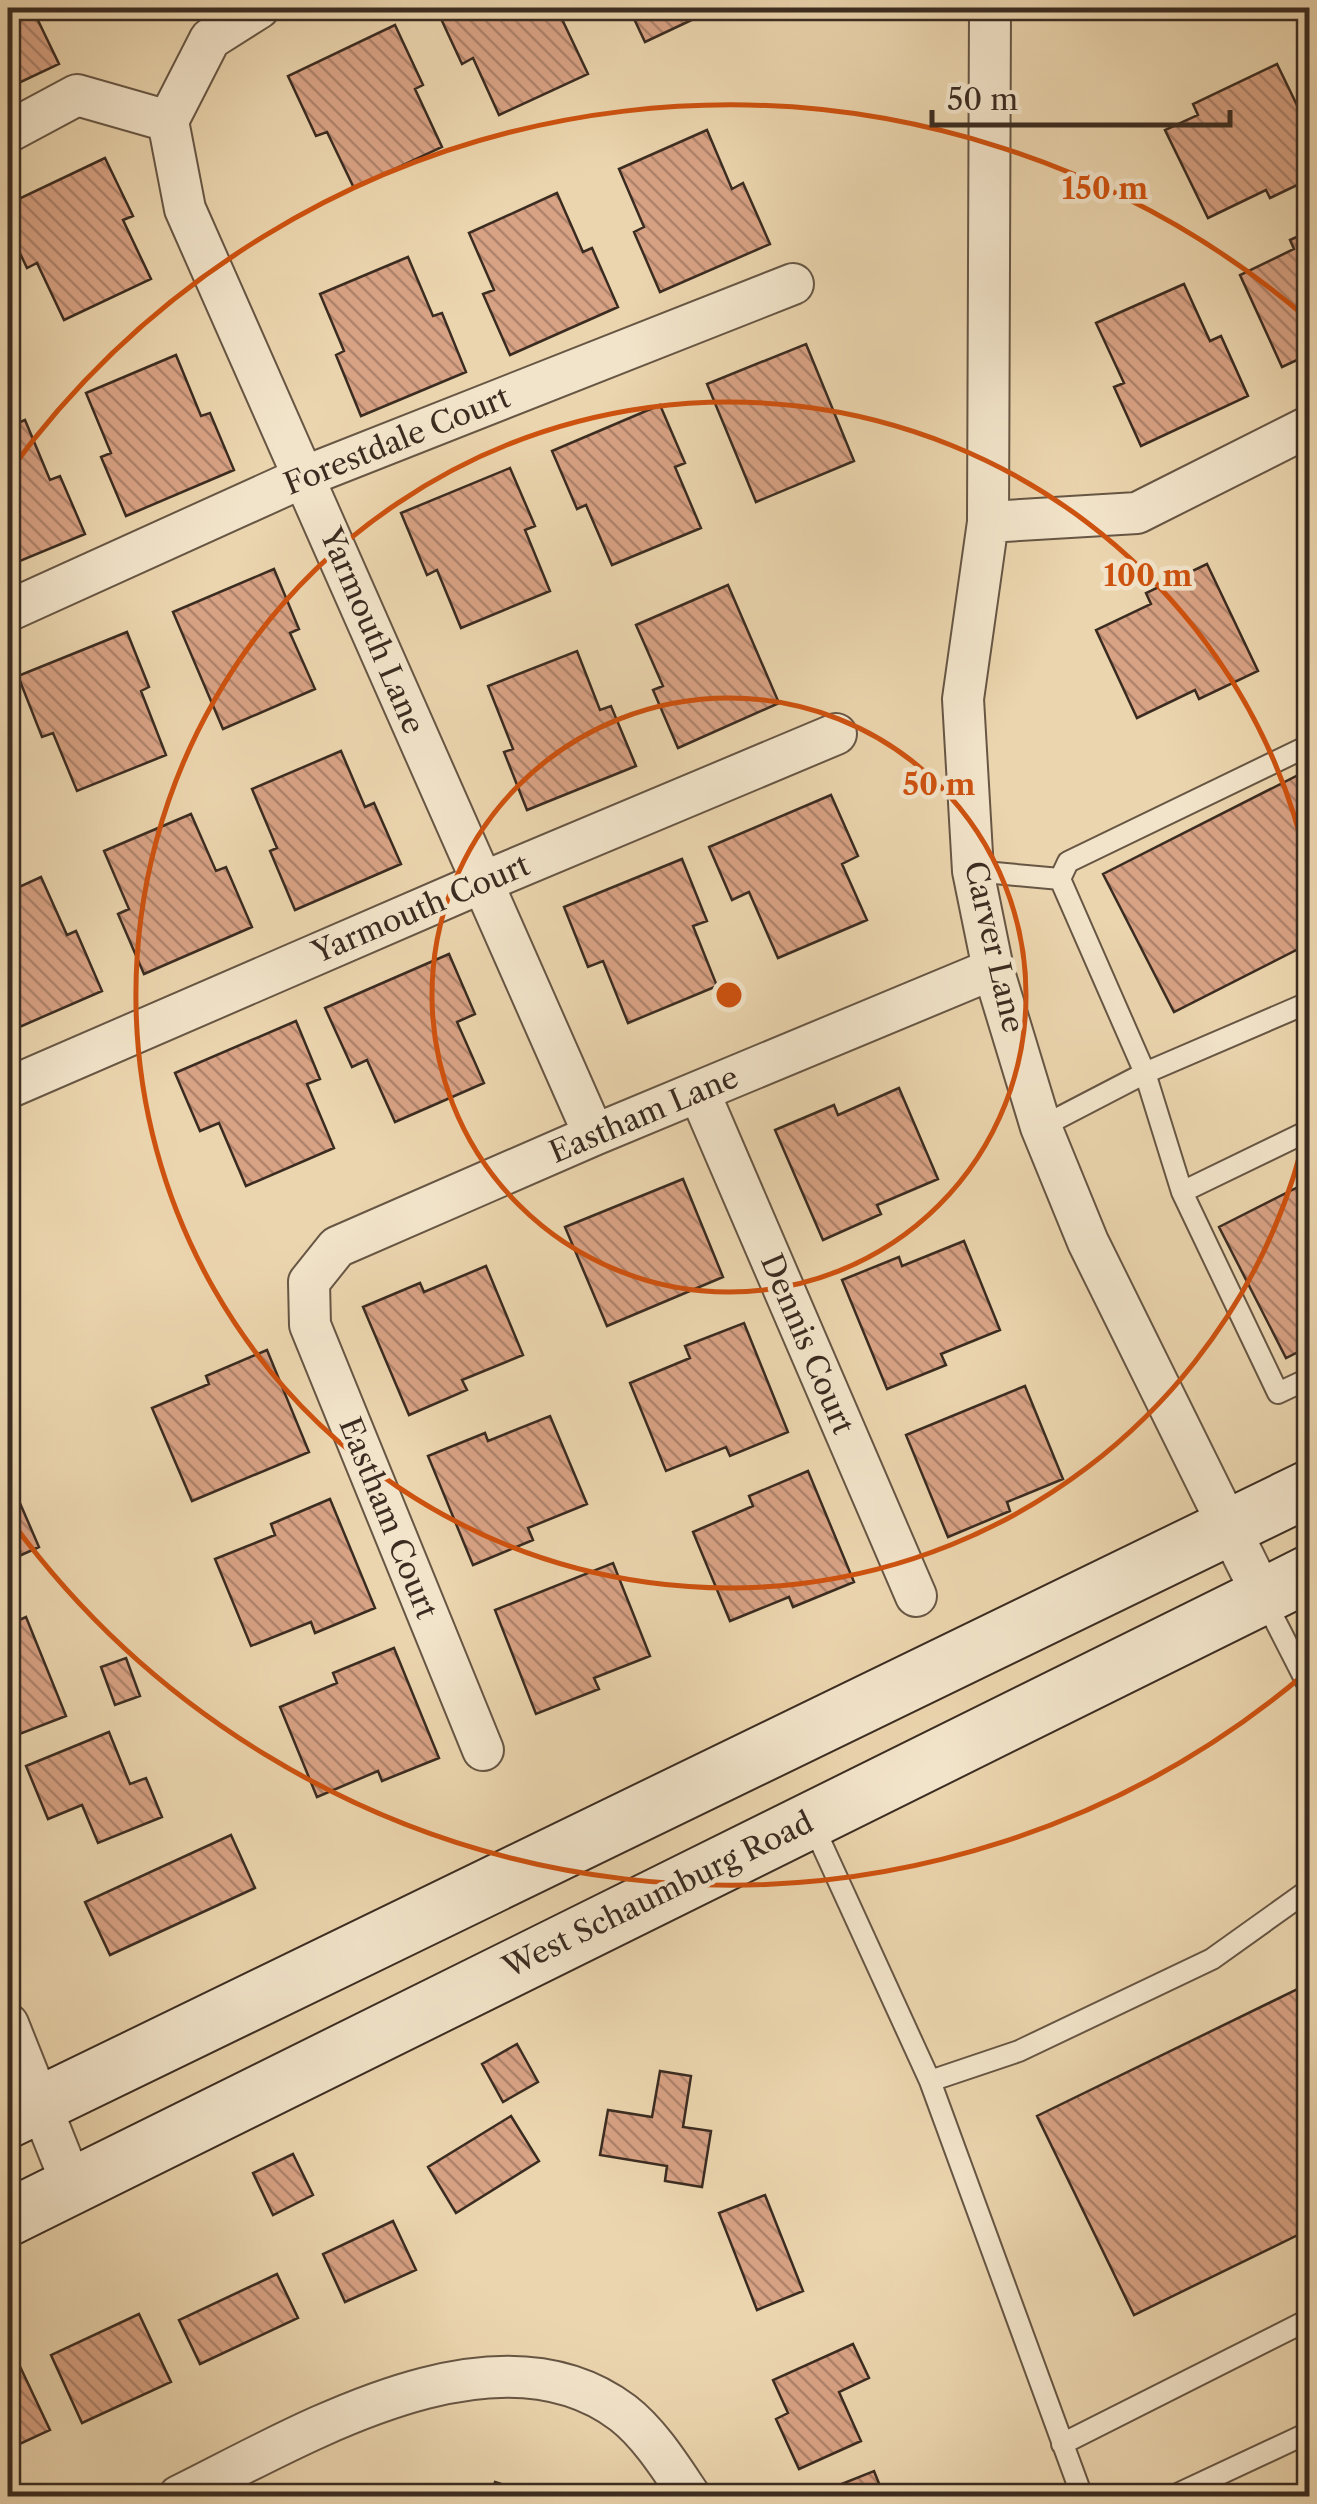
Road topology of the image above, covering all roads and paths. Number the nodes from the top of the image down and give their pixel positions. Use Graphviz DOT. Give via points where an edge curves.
graph roads {
  1 [pos="259,8"];
  2 [pos="990,8"];
  3 [pos="168,121"];
  4 [pos="8,132"];
  5 [pos="793,284"];
  6 [pos="1310,426"];
  7 [pos="306,476"];
  8 [pos="988,522"];
  9 [pos="8,611"];
  10 [pos="836,734"];
  11 [pos="1310,745"];
  12 [pos="973,871"];
  13 [pos="1060,879"];
  14 [pos="481,883"];
  15 [pos="993,968"];
  16 [pos="1310,1002"];
  17 [pos="1144,1073"];
  18 [pos="8,1088"];
  19 [pos="699,1092"];
  20 [pos="1042,1127"];
  21 [pos="1310,1130"];
  22 [pos="594,1135"];
  23 [pos="1182,1192"];
  24 [pos="309,1282"];
  25 [pos="1310,1378"];
  26 [pos="1310,1488"];
  27 [pos="1228,1528"];
  28 [pos="1286,1584"];
  29 [pos="916,1596"];
  30 [pos="1310,1689"];
  31 [pos="483,1750"];
  32 [pos="810,1819"];
  33 [pos="1310,1888"];
  34 [pos="8,2024"];
  35 [pos="930,2081"];
  36 [pos="24,2112"];
  37 [pos="73,2186"];
  38 [pos="8,2218"];
  39 [pos="1310,2319"];
  40 [pos="1310,2432"];
  41 [pos="1062,2444"];
  42 [pos="180,2496"];
  43 [pos="690,2496"];
  44 [pos="1082,2496"];
  45 [pos="1173,2496"];
  1 -- 3 [label="street" via="210,39"];
  2 -- 8 [label="street, Carver Lane"];
  3 -- 4 [label="street" via="77,95"];
  3 -- 7 [label="street, Yarmouth Lane" via="186,209"];
  5 -- 7 [label="street, Forestdale Court"];
  6 -- 8 [label="street" via="1137,513"];
  7 -- 9 [label="street, Forestdale Court"];
  7 -- 14 [label="street, Yarmouth Lane"];
  8 -- 12 [label="street, Carver Lane" via="963,699"];
  10 -- 14 [label="street, Yarmouth Court"];
  11 -- 13 [label="lane" via="1068,862"];
  12 -- 13 [label="lane"];
  12 -- 15 [label="street, Carver Lane"];
  13 -- 17 [label="lane"];
  14 -- 18 [label="street, Yarmouth Court"];
  14 -- 22 [label="street, Yarmouth Lane"];
  15 -- 19 [label="street, Eastham Lane"];
  15 -- 20 [label="street, Carver Lane"];
  16 -- 17 [label="lane"];
  17 -- 20 [label="lane"];
  17 -- 23 [label="lane"];
  19 -- 22 [label="street, Eastham Lane"];
  19 -- 29 [label="street, Dennis Court"];
  20 -- 27 [label="street, Carver Lane" via="1088,1242"];
  21 -- 23 [label="lane"];
  22 -- 24 [label="street, Eastham Lane" via="338,1248"];
  23 -- 25 [label="lane" via="1278,1394"];
  24 -- 31 [label="street, Eastham Court" via="310,1325"];
  26 -- 27 [label="main road"];
  27 -- 28 [label="street, Carver Lane"];
  27 -- 36 [label="main road"];
  28 -- 30 [label="lane"];
  28 -- 32 [label="main road, West Schaumburg Road"];
  32 -- 35 [label="lane"];
  32 -- 37 [label="main road, West Schaumburg Road"];
  33 -- 35 [label="lane" via="1212,1959 1019,2051"];
  34 -- 36 [label="street"];
  35 -- 41 [label="lane"];
  36 -- 37 [label="street"];
  37 -- 38 [label="main road, West Schaumburg Road"];
  39 -- 41 [label="lane"];
  40 -- 45 [label="lane"];
  41 -- 44 [label="lane"];
  42 -- 43 [label="street" via="351,2412 429,2386 499,2377 565,2382 624,2413"];
}
